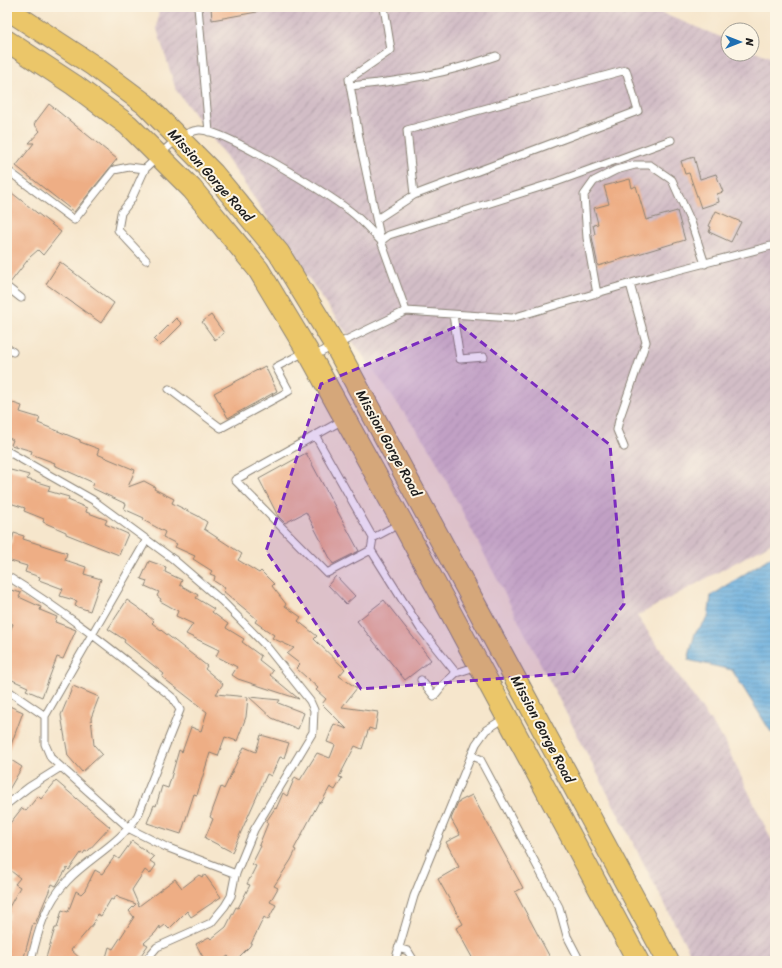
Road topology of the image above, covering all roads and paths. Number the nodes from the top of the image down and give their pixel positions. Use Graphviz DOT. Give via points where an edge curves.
graph roads {
  1 [pos="198,7"];
  2 [pos="384,7"];
  3 [pos="7,9"];
  4 [pos="10,46"];
  5 [pos="496,56"];
  6 [pos="350,86"];
  7 [pos="209,132"];
  8 [pos="179,139"];
  9 [pos="671,140"];
  10 [pos="152,163"];
  11 [pos="7,170"];
  12 [pos="414,195"];
  13 [pos="376,219"];
  14 [pos="381,241"];
  15 [pos="775,246"];
  16 [pos="146,260"];
  17 [pos="705,264"];
  18 [pos="630,284"];
  19 [pos="7,287"];
  20 [pos="597,294"];
  21 [pos="21,298"];
  22 [pos="406,311"];
  23 [pos="453,314"];
  24 [pos="335,344"];
  25 [pos="309,354"];
  26 [pos="484,357"];
  27 [pos="169,389"];
  28 [pos="345,418"];
  29 [pos="315,435"];
  30 [pos="624,448"];
  31 [pos="7,451"];
  32 [pos="402,522"];
  33 [pos="373,538"];
  34 [pos="146,540"];
  35 [pos="371,550"];
  36 [pos="7,576"];
  37 [pos="93,634"];
  38 [pos="479,666"];
  39 [pos="456,673"];
  40 [pos="421,680"];
  41 [pos="7,690"];
  42 [pos="45,716"];
  43 [pos="507,717"];
  44 [pos="472,756"];
  45 [pos="61,767"];
  46 [pos="7,804"];
  47 [pos="130,828"];
  48 [pos="236,874"];
  49 [pos="398,948"];
  50 [pos="31,961"];
  51 [pos="145,961"];
  52 [pos="395,961"];
  53 [pos="414,961"];
  54 [pos="580,961"];
  55 [pos="638,961"];
  56 [pos="668,961"];
  1 -- 7 [label="lane"];
  2 -- 6 [label="lane" via="391,50 349,79"];
  3 -- 8 [label="main road, Mission Gorge Road" via="145,104"];
  4 -- 10 [label="main road, Mission Gorge Road" via="74,85 128,125"];
  5 -- 6 [label="lane" via="437,74"];
  6 -- 13 [label="lane"];
  7 -- 8 [label="lane" via="194,131"];
  7 -- 14 [label="lane" via="252,151 326,195 352,212"];
  8 -- 10 [label="lane"];
  8 -- 24 [label="main road, Mission Gorge Road" via="213,173 279,253"];
  9 -- 14 [label="lane" via="556,182 389,235"];
  10 -- 11 [label="lane" via="114,170 74,220"];
  10 -- 16 [label="lane" via="121,213 118,230"];
  10 -- 25 [label="main road, Mission Gorge Road" via="192,190 258,269"];
  12 -- 12 [label="lane" via="407,130 626,70 638,111"];
  12 -- 13 [label="lane"];
  13 -- 14 [label="lane"];
  14 -- 22 [label="lane"];
  15 -- 17 [label="lane"];
  17 -- 18 [label="lane"];
  17 -- 20 [label="lane" via="691,222 672,180 650,165 635,165 616,170 594,181 584,195 587,238"];
  18 -- 20 [label="lane"];
  18 -- 30 [label="lane" via="646,342 619,420 617,430"];
  19 -- 21 [label="lane"];
  20 -- 23 [label="lane" via="512,318"];
  22 -- 23 [label="lane"];
  22 -- 24 [label="lane"];
  23 -- 26 [label="lane" via="460,359"];
  24 -- 25 [label="lane"];
  24 -- 56 [label="main road, Mission Gorge Road"];
  25 -- 27 [label="lane" via="276,367 289,391 221,428"];
  25 -- 28 [label="main road, Mission Gorge Road"];
  28 -- 29 [label="lane"];
  28 -- 32 [label="main road, Mission Gorge Road"];
  29 -- 33 [label="lane"];
  29 -- 35 [label="lane" via="234,480 327,574"];
  31 -- 34 [label="lane" via="93,500"];
  32 -- 33 [label="lane"];
  32 -- 38 [label="main road, Mission Gorge Road"];
  33 -- 35 [label="lane"];
  34 -- 37 [label="lane"];
  34 -- 48 [label="lane" via="222,601 267,648 314,710 313,732 254,830"];
  35 -- 39 [label="lane" via="420,628"];
  36 -- 37 [label="lane" via="50,602"];
  37 -- 42 [label="lane"];
  37 -- 47 [label="lane" via="173,698 180,710 138,815"];
  38 -- 39 [label="lane"];
  38 -- 43 [label="main road, Mission Gorge Road"];
  39 -- 40 [label="lane" via="434,696"];
  41 -- 42 [label="lane"];
  42 -- 45 [label="lane" via="45,744 51,758"];
  43 -- 44 [label="lane" via="486,730 476,744"];
  43 -- 55 [label="main road, Mission Gorge Road"];
  44 -- 49 [label="lane" via="430,854"];
  44 -- 54 [label="lane" via="480,759 559,907 567,936"];
  45 -- 46 [label="lane"];
  45 -- 47 [label="lane"];
  47 -- 48 [label="lane" via="172,849"];
  47 -- 50 [label="lane" via="67,881 48,908 38,929"];
  48 -- 51 [label="lane" via="231,896 210,923 157,947"];
  49 -- 52 [label="lane"];
  49 -- 53 [label="lane" via="408,951"];
}
